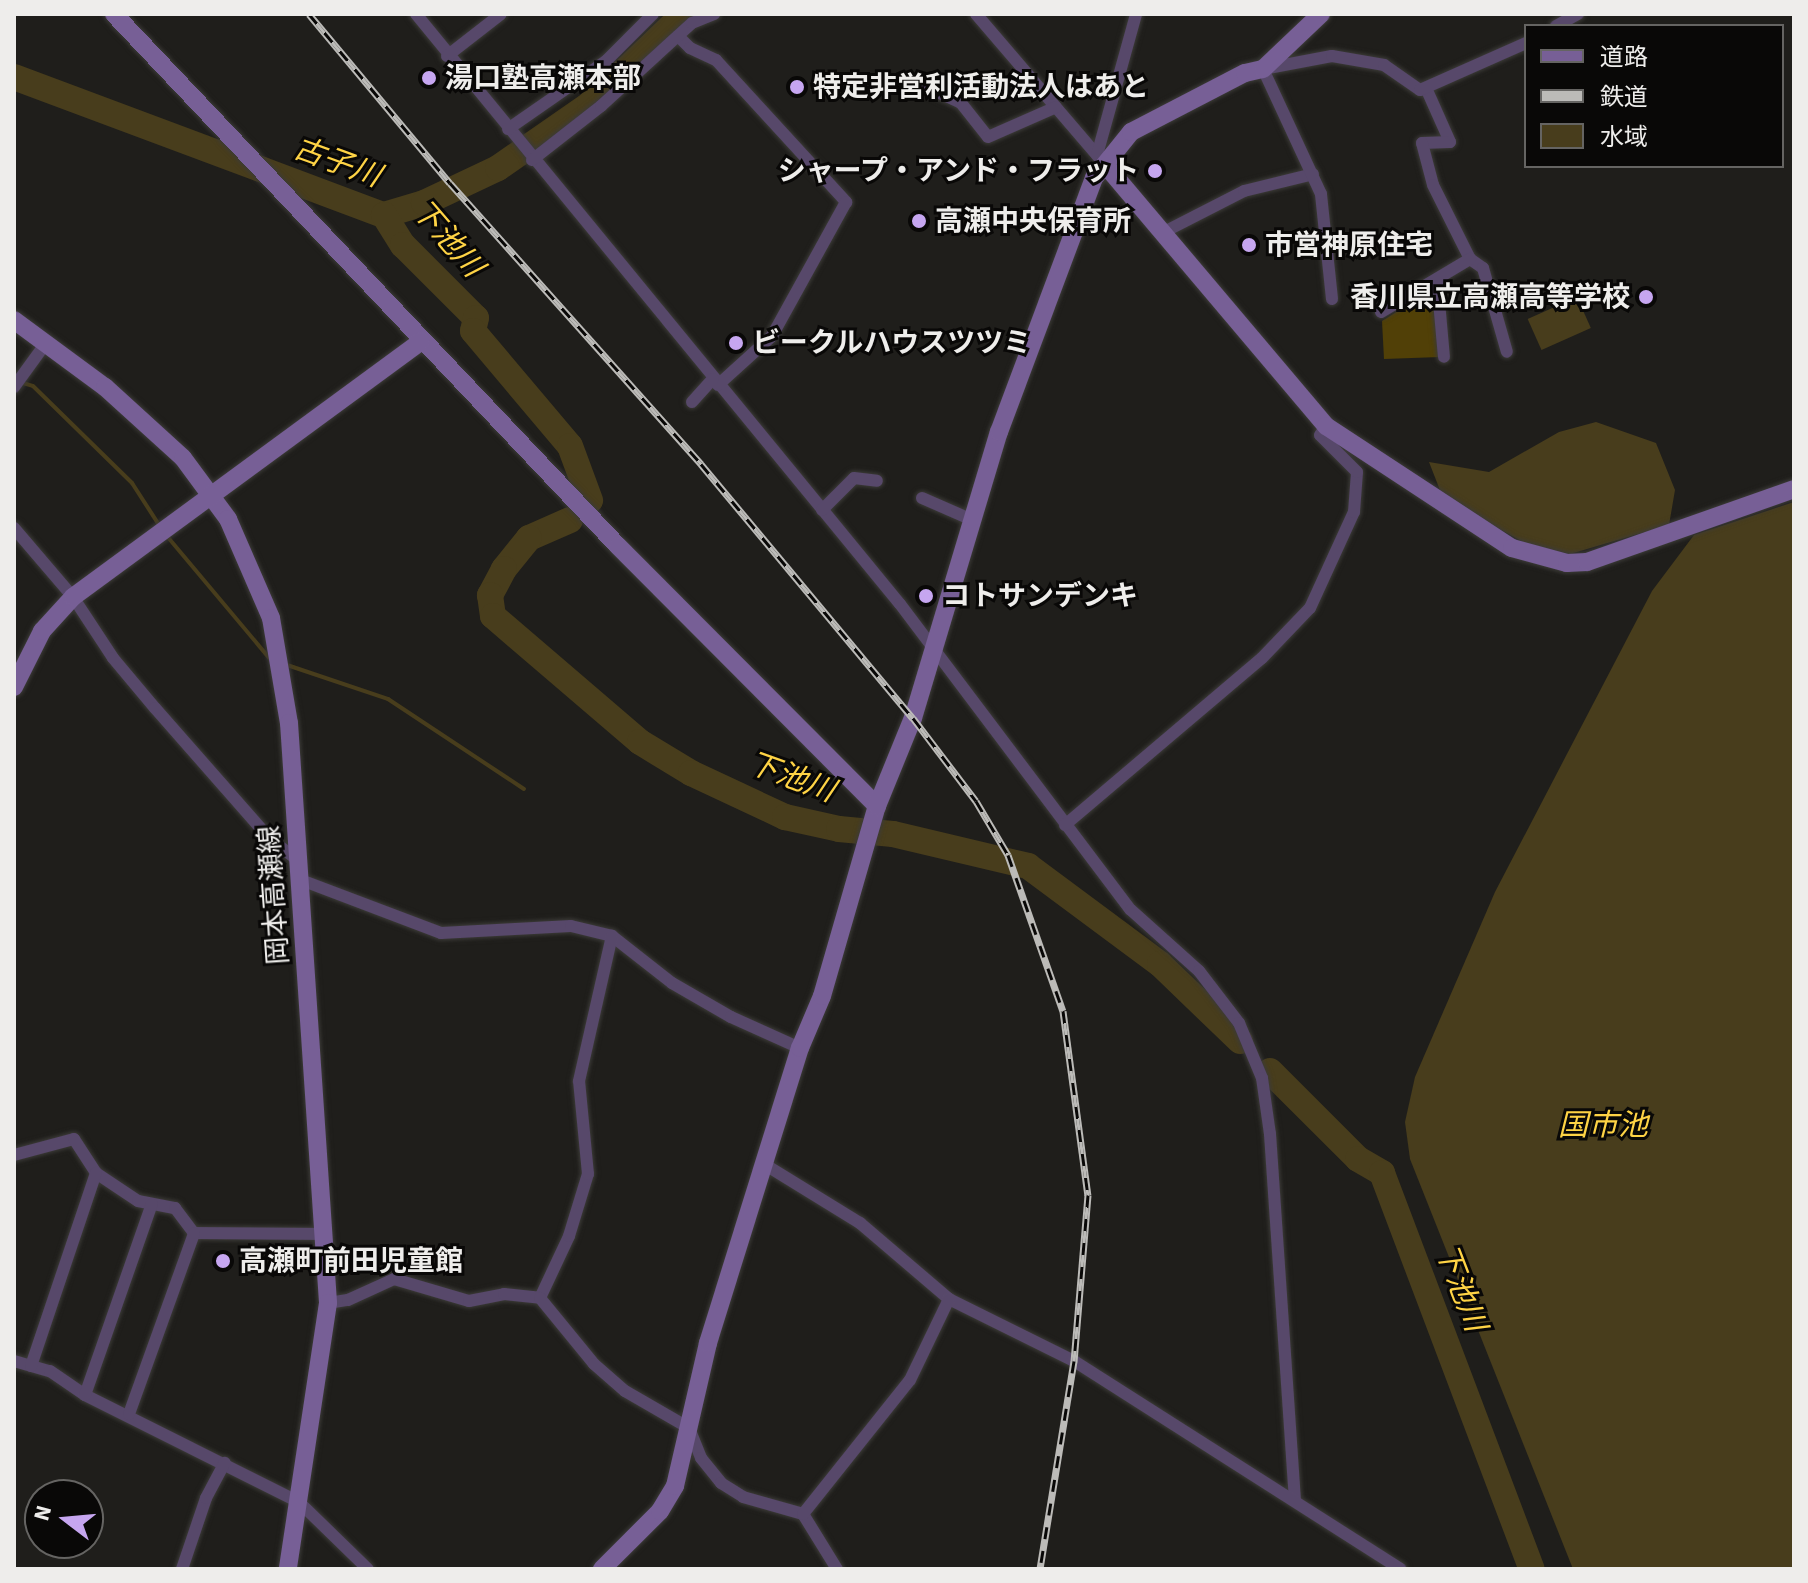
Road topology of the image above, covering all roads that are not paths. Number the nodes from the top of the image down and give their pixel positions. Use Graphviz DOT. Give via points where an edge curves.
graph roads {
  1 [pos="114,14"];
  2 [pos="416,14"];
  3 [pos="501,14"];
  4 [pos="653,14"];
  5 [pos="714,14"];
  6 [pos="976,14"];
  7 [pos="1136,14"];
  8 [pos="1321,14"];
  9 [pos="1578,14"];
  10 [pos="688,18"];
  11 [pos="1559,21"];
  12 [pos="678,36"];
  13 [pos="1524,44"];
  14 [pos="447,56"];
  15 [pos="1263,69"];
  16 [pos="927,87"];
  17 [pos="1426,88"];
  18 [pos="1056,107"];
  19 [pos="508,129"];
  20 [pos="532,160"];
  21 [pos="1103,162"];
  22 [pos="1313,174"];
  23 [pos="1164,232"];
  24 [pos="1470,259"];
  25 [pos="1437,279"];
  26 [pos="1332,299"];
  27 [pos="1381,312"];
  28 [pos="14,320"];
  29 [pos="421,341"];
  30 [pos="46,343"];
  31 [pos="1507,352"];
  32 [pos="1444,357"];
  33 [pos="716,382"];
  34 [pos="14,387"];
  35 [pos="692,402"];
  36 [pos="1326,426"];
  37 [pos="877,481"];
  38 [pos="1794,489"];
  39 [pos="212,497"];
  40 [pos="922,498"];
  41 [pos="822,510"];
  42 [pos="972,520"];
  43 [pos="14,528"];
  44 [pos="73,597"];
  45 [pos="934,650"];
  46 [pos="14,687"];
  47 [pos="877,806"];
  48 [pos="1065,825"];
  49 [pos="300,871"];
  50 [pos="612,936"];
  51 [pos="800,1048"];
  52 [pos="14,1155"];
  53 [pos="764,1164"];
  54 [pos="96,1173"];
  55 [pos="152,1204"];
  56 [pos="194,1233"];
  57 [pos="326,1234"];
  58 [pos="540,1298"];
  59 [pos="949,1299"];
  60 [pos="328,1303"];
  61 [pos="14,1361"];
  62 [pos="31,1366"];
  63 [pos="85,1395"];
  64 [pos="129,1414"];
  65 [pos="689,1428"];
  66 [pos="225,1463"];
  67 [pos="1295,1499"];
  68 [pos="299,1502"];
  69 [pos="803,1514"];
  70 [pos="182,1569"];
  71 [pos="288,1569"];
  72 [pos="368,1569"];
  73 [pos="602,1569"];
  74 [pos="837,1569"];
  75 [pos="1400,1569"];
  1 -- 29 [label="street"];
  2 -- 14 [label="street"];
  3 -- 14 [label="street"];
  4 -- 19 [label="street" via="606,61"];
  5 -- 10 [label="street"];
  6 -- 18 [label="street"];
  7 -- 21 [label="street"];
  8 -- 15 [label="street"];
  9 -- 11 [label="street"];
  10 -- 12 [label="street"];
  12 -- 20 [label="street"];
  12 -- 33 [label="street" via="716,60 846,202 772,336"];
  13 -- 17 [label="street"];
  14 -- 19 [label="street"];
  15 -- 17 [label="street" via="1332,56 1384,65 1420,90"];
  15 -- 21 [label="street" via="1148,120"];
  15 -- 22 [label="street"];
  16 -- 18 [label="street" via="961,103 988,137"];
  17 -- 24 [label="street" via="1450,142 1422,143 1433,185"];
  18 -- 21 [label="street"];
  19 -- 20 [label="street"];
  20 -- 33 [label="street"];
  21 -- 23 [label="street"];
  21 -- 42 [label="street" via="1059,264"];
  22 -- 23 [label="street" via="1244,191"];
  22 -- 26 [label="street" via="1321,194"];
  23 -- 36 [label="street"];
  24 -- 25 [label="street"];
  24 -- 31 [label="street" via="1483,268"];
  25 -- 27 [label="street"];
  25 -- 32 [label="street"];
  28 -- 30 [label="street, 岡本高瀬線"];
  29 -- 39 [label="street"];
  29 -- 47 [label="street"];
  30 -- 34 [label="street"];
  30 -- 39 [label="street, 岡本高瀬線" via="151,425"];
  33 -- 35 [label="street"];
  33 -- 41 [label="street"];
  36 -- 38 [label="street" via="1512,548 1567,563 1618,555"];
  36 -- 48 [label="street" via="1320,435 1357,472 1354,512 1310,608 1262,658"];
  37 -- 41 [label="street" via="854,478"];
  39 -- 44 [label="street"];
  39 -- 49 [label="street, 岡本高瀬線" via="249,557 271,618 289,723"];
  40 -- 42 [label="street"];
  41 -- 45 [label="street"];
  42 -- 45 [label="street"];
  43 -- 44 [label="street"];
  44 -- 46 [label="street" via="42,631"];
  44 -- 49 [label="street" via="113,658"];
  45 -- 47 [label="street"];
  45 -- 48 [label="street"];
  47 -- 51 [label="street" via="822,996"];
  48 -- 67 [label="street" via="1131,910 1221,996 1252,1045 1270,1134"];
  49 -- 50 [label="street" via="441,933 542,925"];
  49 -- 57 [label="street, 岡本高瀬線"];
  50 -- 51 [label="street" via="672,983"];
  50 -- 58 [label="street" via="579,1081 588,1174 569,1236"];
  51 -- 53 [label="street"];
  52 -- 54 [label="street" via="74,1139"];
  53 -- 59 [label="street" via="860,1223"];
  53 -- 65 [label="street" via="711,1329"];
  54 -- 55 [label="street" via="138,1201"];
  54 -- 62 [label="street"];
  55 -- 56 [label="street" via="175,1208"];
  55 -- 63 [label="street"];
  56 -- 57 [label="street"];
  56 -- 64 [label="street"];
  57 -- 60 [label="street, 岡本高瀬線"];
  58 -- 60 [label="street" via="504,1294 469,1301 394,1279 348,1300"];
  58 -- 65 [label="street" via="594,1364 625,1391"];
  59 -- 67 [label="street" via="1074,1361"];
  59 -- 69 [label="street" via="910,1380"];
  60 -- 68 [label="street, 岡本高瀬線"];
  61 -- 62 [label="street"];
  62 -- 63 [label="street" via="50,1371"];
  63 -- 64 [label="street"];
  64 -- 66 [label="street"];
  65 -- 69 [label="street" via="701,1458 721,1483 743,1497"];
  65 -- 73 [label="street" via="670,1497"];
  66 -- 68 [label="street"];
  66 -- 70 [label="street" via="206,1498"];
  67 -- 75 [label="street"];
  68 -- 71 [label="street, 岡本高瀬線"];
  68 -- 72 [label="street"];
  69 -- 74 [label="street"];
}
